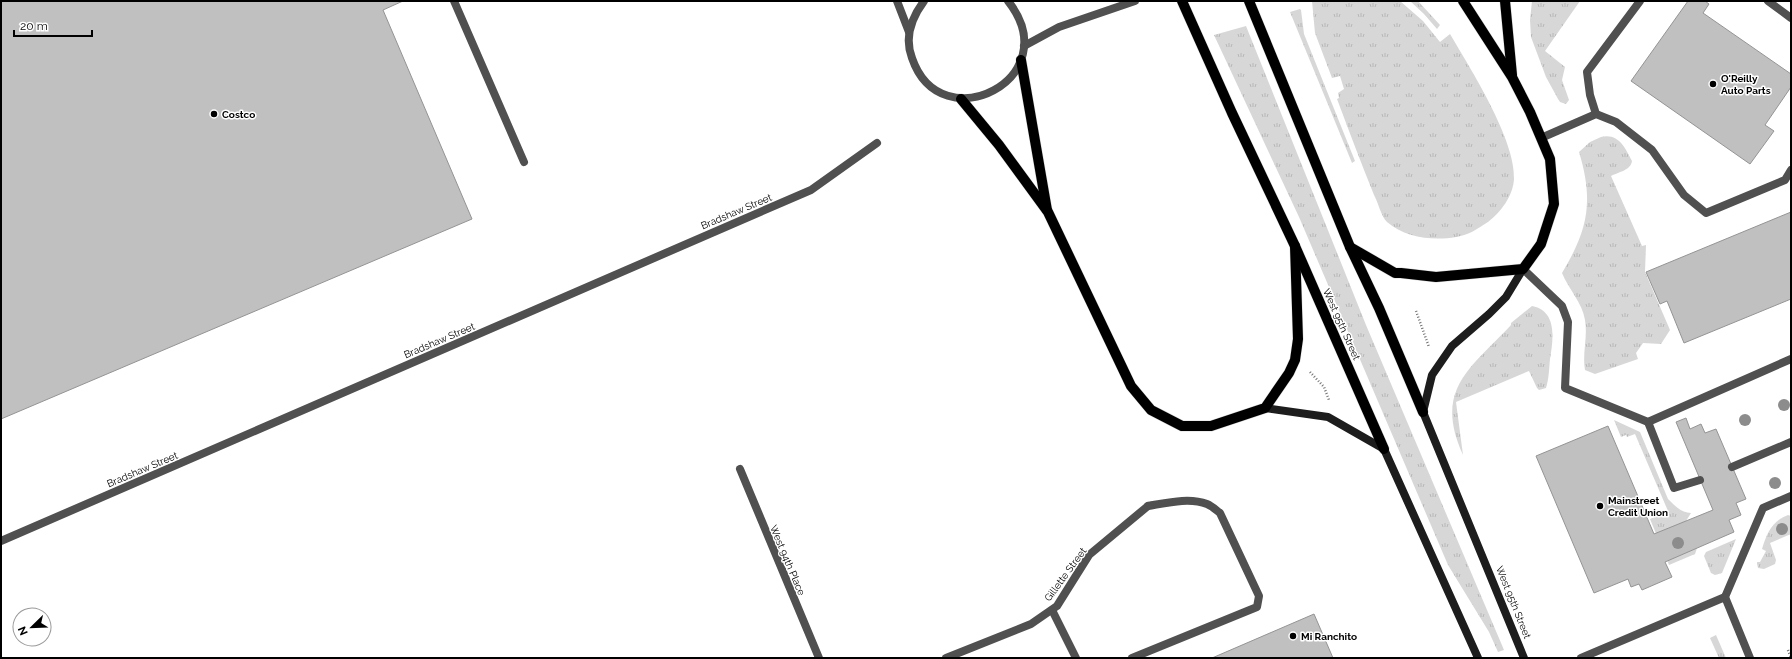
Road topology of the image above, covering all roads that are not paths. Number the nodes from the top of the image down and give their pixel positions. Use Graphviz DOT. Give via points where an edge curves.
graph roads {
  1 [pos="454,1"];
  2 [pos="897,1"];
  3 [pos="924,1"];
  4 [pos="1008,1"];
  5 [pos="1135,1"];
  6 [pos="1182,1"];
  7 [pos="1249,1"];
  8 [pos="1463,1"];
  9 [pos="1504,1"];
  10 [pos="1640,1"];
  11 [pos="1768,1"];
  12 [pos="1791,18"];
  13 [pos="909,32"];
  14 [pos="1024,46"];
  15 [pos="1021,60"];
  16 [pos="1512,77"];
  17 [pos="961,98"];
  18 [pos="1596,114"];
  19 [pos="1541,138"];
  20 [pos="877,143"];
  21 [pos="524,162"];
  22 [pos="1791,170"];
  23 [pos="1048,212"];
  24 [pos="1295,246"];
  25 [pos="1350,247"];
  26 [pos="1523,269"];
  27 [pos="1791,359"];
  28 [pos="1265,408"];
  29 [pos="1423,412"];
  30 [pos="1648,422"];
  31 [pos="1791,442"];
  32 [pos="1384,449"];
  33 [pos="1732,467"];
  34 [pos="740,469"];
  35 [pos="1700,480"];
  36 [pos="1791,496"];
  37 [pos="1,542"];
  38 [pos="1725,597"];
  39 [pos="1052,610"];
  40 [pos="819,658"];
  41 [pos="946,658"];
  42 [pos="1076,658"];
  43 [pos="1132,658"];
  44 [pos="1478,658"];
  45 [pos="1524,658"];
  46 [pos="1581,658"];
  47 [pos="1750,658"];
  1 -- 21 [label="street"];
  2 -- 13 [label="street"];
  3 -- 13 [label="street" via="915,13"];
  4 -- 14 [label="street" via="1023,28"];
  5 -- 14 [label="street" via="1059,27"];
  6 -- 24 [label="main road, West 95th Street"];
  7 -- 25 [label="main road, West 95th Street"];
  8 -- 16 [label="main road"];
  9 -- 16 [label="main road"];
  10 -- 18 [label="street" via="1587,72"];
  11 -- 12 [label="street"];
  13 -- 17 [label="street" via="909,51 915,69 927,83 943,94"];
  14 -- 15 [label="street"];
  15 -- 17 [label="street" via="1012,77 998,90 980,97"];
  15 -- 23 [label="main road"];
  16 -- 19 [label="main road"];
  17 -- 23 [label="main road"];
  18 -- 19 [label="street"];
  18 -- 22 [label="street" via="1616,122 1652,150 1684,194 1706,213 1785,180"];
  19 -- 26 [label="main road" via="1550,159 1554,204 1542,244"];
  20 -- 37 [label="street, Bradshaw Street" via="811,190"];
  23 -- 28 [label="main road" via="1131,386 1152,410 1182,426 1211,426"];
  24 -- 28 [label="main road" via="1298,339 1295,360 1290,373"];
  24 -- 32 [label="main road, West 95th Street"];
  25 -- 26 [label="main road" via="1401,273 1436,277"];
  25 -- 29 [label="main road, West 95th Street"];
  26 -- 29 [label="main road" via="1506,297 1452,346 1432,376"];
  26 -- 30 [label="street" via="1562,306 1568,322 1564,388"];
  27 -- 30 [label="street"];
  28 -- 32 [label="main road" via="1328,417"];
  29 -- 45 [label="main road, West 95th Street"];
  30 -- 35 [label="street" via="1674,488"];
  31 -- 33 [label="street"];
  32 -- 44 [label="main road, West 95th Street"];
  34 -- 40 [label="street, West 94th Place"];
  36 -- 38 [label="street" via="1763,508"];
  38 -- 46 [label="street"];
  38 -- 47 [label="street"];
  39 -- 41 [label="street, Gillette Street" via="1031,624"];
  39 -- 42 [label="street"];
  39 -- 43 [label="street, Gillette Street" via="1089,555 1148,506 1180,501 1208,504 1220,513 1259,596 1257,607"];
}
